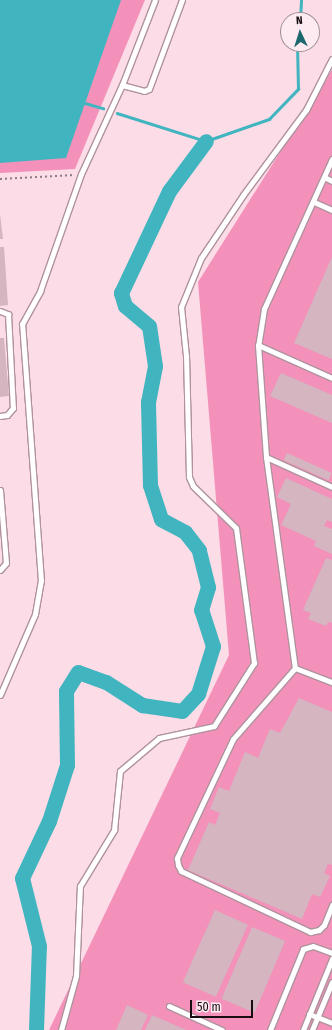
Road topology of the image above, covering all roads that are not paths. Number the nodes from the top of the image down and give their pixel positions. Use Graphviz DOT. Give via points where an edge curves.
graph roads {
  1 [pos="155,0"];
  2 [pos="182,0"];
  3 [pos="332,59"];
  4 [pos="122,85"];
  5 [pos="332,159"];
  6 [pos="324,177"];
  7 [pos="332,180"];
  8 [pos="314,202"];
  9 [pos="332,210"];
  10 [pos="0,310"];
  11 [pos="258,345"];
  12 [pos="332,378"];
  13 [pos="0,416"];
  14 [pos="266,457"];
  15 [pos="332,487"];
  16 [pos="0,490"];
  17 [pos="0,570"];
  18 [pos="295,668"];
  19 [pos="332,682"];
  20 [pos="0,695"];
  21 [pos="332,905"];
  22 [pos="332,953"];
  23 [pos="332,959"];
  24 [pos="332,982"];
  25 [pos="169,1006"];
  26 [pos="309,1014"];
  27 [pos="317,1018"];
  28 [pos="332,1023"];
  29 [pos="61,1030"];
  30 [pos="222,1030"];
  31 [pos="270,1030"];
  32 [pos="302,1030"];
  33 [pos="312,1030"];
  1 -- 4 [label="lane"];
  2 -- 4 [label="lane" via="149,89 144,91"];
  3 -- 29 [label="lane" via="306,110 243,195 202,258 181,307 186,356 189,477 193,486 236,528 254,663 214,726 159,738 120,771 114,830 80,886 76,976"];
  4 -- 20 [label="lane" via="80,174 56,250 22,324 41,581 35,614"];
  5 -- 6 [label="lane"];
  6 -- 7 [label="lane"];
  6 -- 8 [label="lane"];
  8 -- 9 [label="lane"];
  8 -- 11 [label="lane" via="264,309"];
  10 -- 13 [label="lane" via="8,314 13,408 7,415"];
  11 -- 12 [label="lane"];
  11 -- 14 [label="lane"];
  14 -- 15 [label="lane"];
  14 -- 18 [label="lane"];
  16 -- 17 [label="lane" via="6,564"];
  18 -- 19 [label="lane"];
  18 -- 21 [label="lane" via="233,739 177,858 178,865 181,871 310,932 319,930 324,925"];
  22 -- 31 [label="lane" via="313,946 302,949"];
  23 -- 26 [label="lane"];
  24 -- 27 [label="lane"];
  25 -- 30 [label="lane"];
  26 -- 27 [label="lane"];
  26 -- 32 [label="lane"];
  27 -- 28 [label="lane"];
  27 -- 33 [label="lane"];
}
